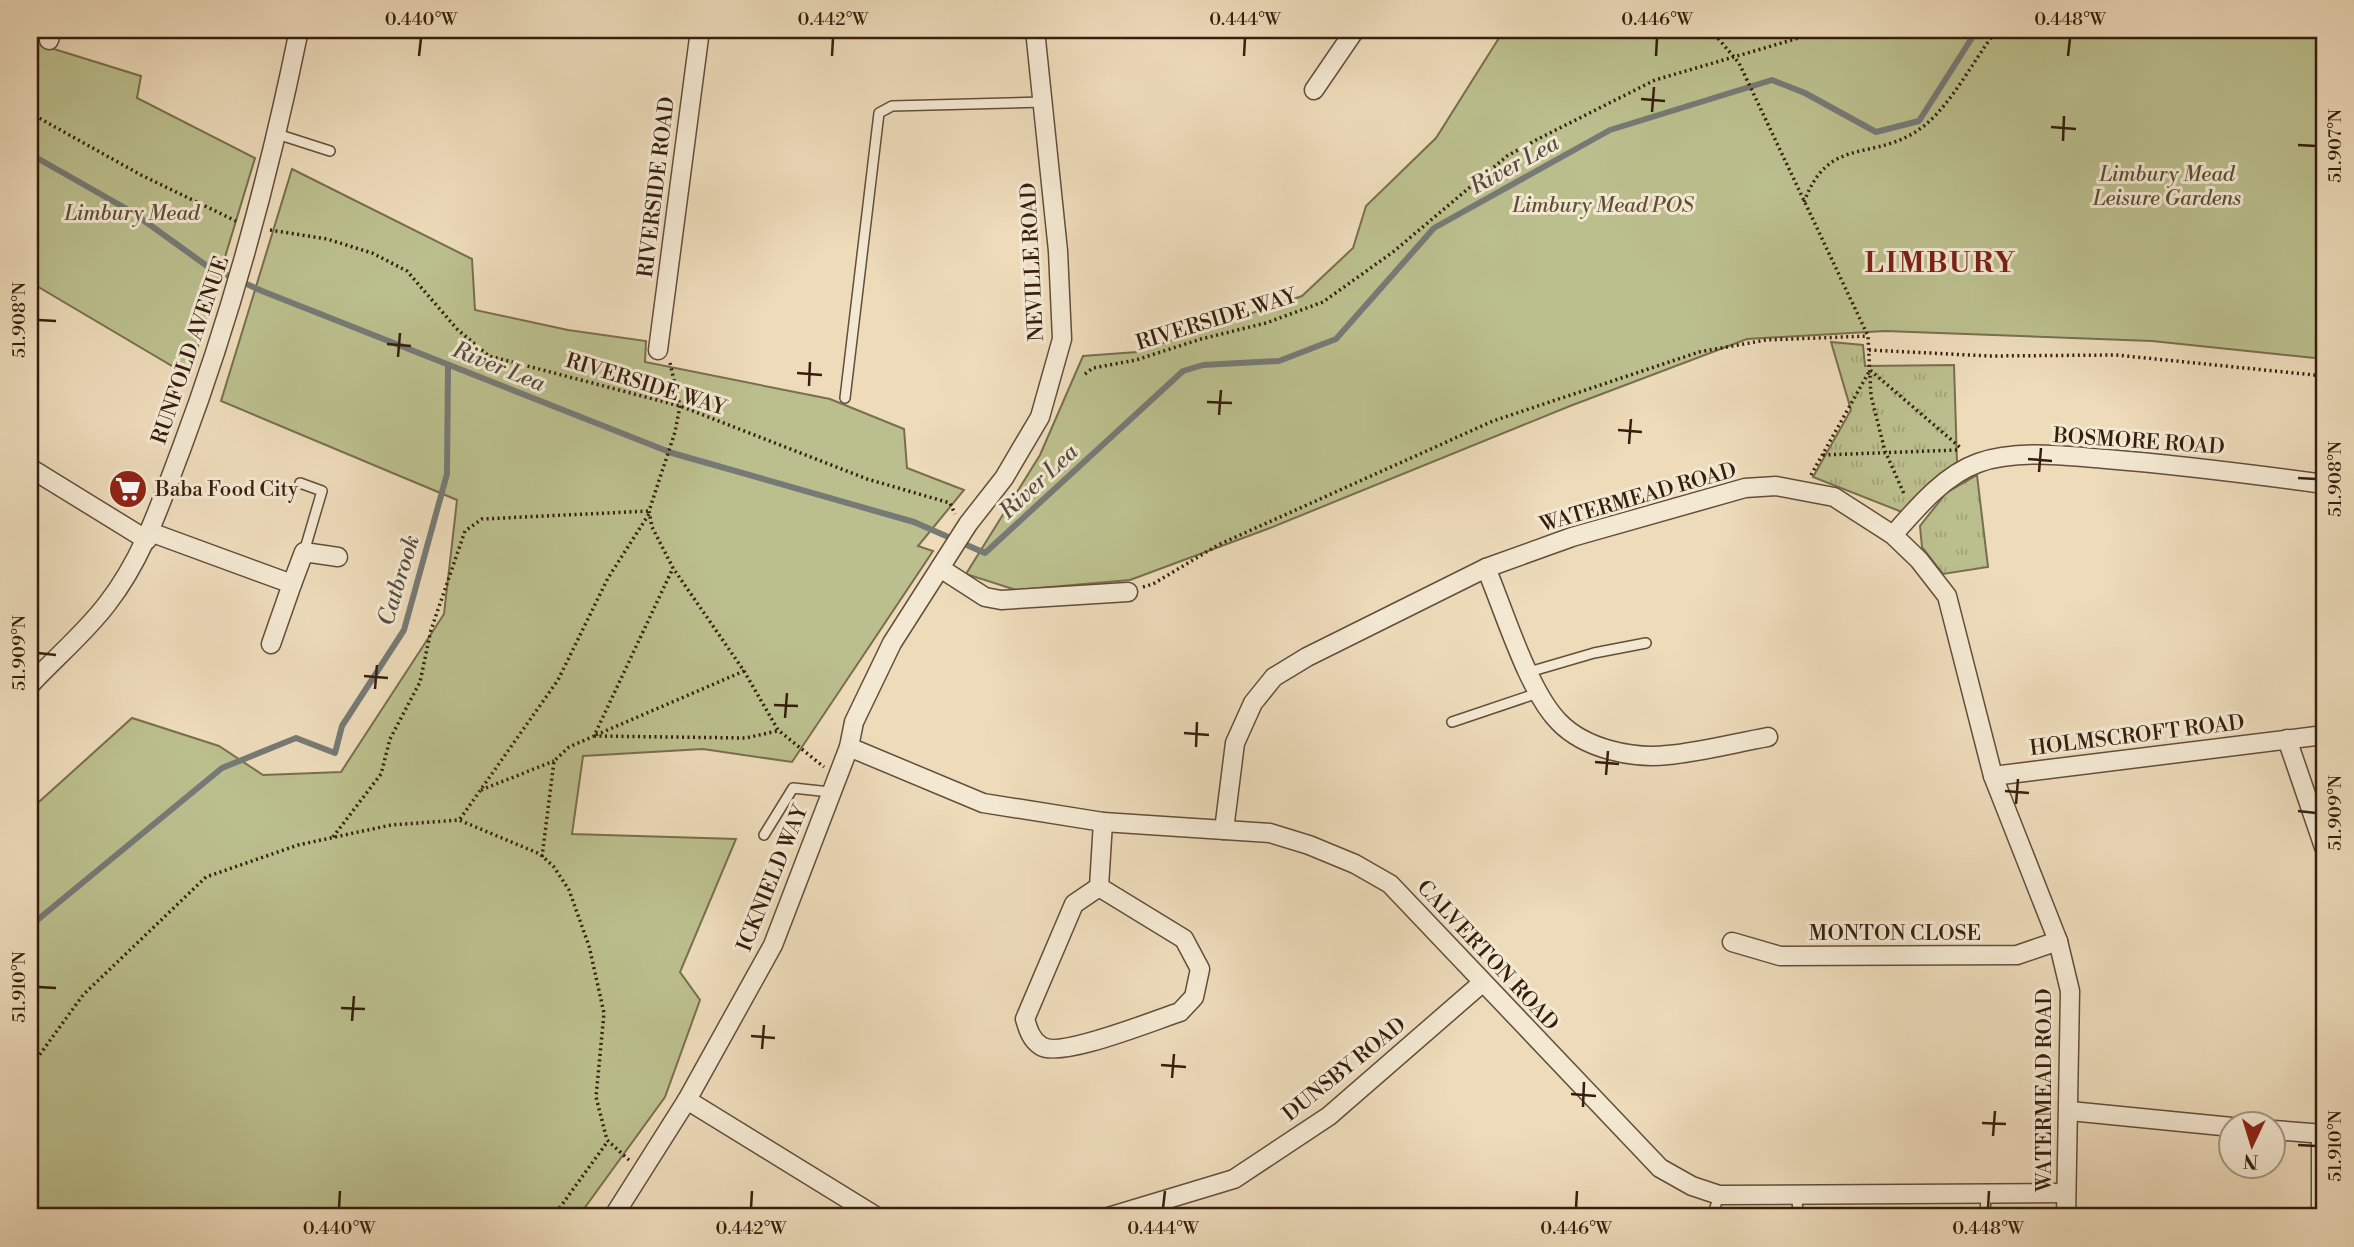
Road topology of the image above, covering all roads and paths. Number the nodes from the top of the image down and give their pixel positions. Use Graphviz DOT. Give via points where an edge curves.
graph roads {
  1 [pos="299,30"];
  2 [pos="700,30"];
  3 [pos="1035,30"];
  4 [pos="1355,30"];
  5 [pos="1711,30"];
  6 [pos="1826,30"];
  7 [pos="1997,30"];
  8 [pos="1734,57"];
  9 [pos="1314,90"];
  10 [pos="1043,102"];
  11 [pos="30,113"];
  12 [pos="277,134"];
  13 [pos="330,151"];
  14 [pos="1804,202"];
  15 [pos="241,223"];
  16 [pos="269,230"];
  17 [pos="1868,336"];
  18 [pos="658,350"];
  19 [pos="1869,350"];
  20 [pos="1870,370"];
  21 [pos="1086,374"];
  22 [pos="2324,376"];
  23 [pos="845,398"];
  24 [pos="680,406"];
  25 [pos="1963,450"];
  26 [pos="1885,452"];
  27 [pos="1823,455"];
  28 [pos="1978,463"];
  29 [pos="30,468"];
  30 [pos="300,483"];
  31 [pos="2324,484"];
  32 [pos="1803,489"];
  33 [pos="1915,510"];
  34 [pos="649,512"];
  35 [pos="962,520"];
  36 [pos="1893,535"];
  37 [pos="148,536"];
  38 [pos="954,548"];
  39 [pos="304,552"];
  40 [pos="338,557"];
  41 [pos="673,568"];
  42 [pos="940,568"];
  43 [pos="1486,568"];
  44 [pos="292,584"];
  45 [pos="1128,592"];
  46 [pos="1646,643"];
  47 [pos="271,644"];
  48 [pos="744,671"];
  49 [pos="1530,672"];
  50 [pos="30,685"];
  51 [pos="1538,692"];
  52 [pos="1451,722"];
  53 [pos="778,730"];
  54 [pos="2324,734"];
  55 [pos="594,736"];
  56 [pos="1768,737"];
  57 [pos="2287,739"];
  58 [pos="849,747"];
  59 [pos="554,761"];
  60 [pos="1993,776"];
  61 [pos="833,784"];
  62 [pos="480,790"];
  63 [pos="459,820"];
  64 [pos="1103,822"];
  65 [pos="1224,830"];
  66 [pos="764,835"];
  67 [pos="331,838"];
  68 [pos="2324,848"];
  69 [pos="542,857"];
  70 [pos="1099,887"];
  71 [pos="2058,941"];
  72 [pos="1732,942"];
  73 [pos="1482,983"];
  74 [pos="30,1068"];
  75 [pos="687,1100"];
  76 [pos="2070,1111"];
  77 [pos="2218,1126"];
  78 [pos="2288,1131"];
  79 [pos="2323,1134"];
  80 [pos="608,1141"];
  81 [pos="629,1160"];
  82 [pos="2066,1193"];
  83 [pos="1986,1194"];
  84 [pos="1719,1195"];
  85 [pos="1797,1197"];
  86 [pos="553,1217"];
  87 [pos="613,1217"];
  88 [pos="877,1217"];
  89 [pos="1108,1217"];
  90 [pos="1712,1217"];
  91 [pos="1798,1217"];
  92 [pos="1985,1217"];
  93 [pos="2066,1217"];
  94 [pos="2321,1217"];
  1 -- 12 [label="street, RUNFOLD AVENUE"];
  2 -- 18 [label="street, RIVERSIDE ROAD"];
  3 -- 10 [label="street, NEVILLE ROAD"];
  4 -- 9 [label="street"];
  5 -- 8 [label="path"];
  6 -- 8 [label="path, RIVERSIDE WAY"];
  7 -- 14 [label="path" via="1931,118 1912,134 1831,161"];
  8 -- 14 [label="path"];
  8 -- 21 [label="path, RIVERSIDE WAY" via="1655,80 1507,156 1394,253 1323,302 1266,323 1093,368"];
  10 -- 23 [label="lane" via="892,106 879,113"];
  10 -- 35 [label="street, NEVILLE ROAD" via="1062,339 1040,417 1004,478"];
  11 -- 15 [label="path" via="141,175"];
  12 -- 13 [label="lane"];
  12 -- 37 [label="street, RUNFOLD AVENUE" via="235,295"];
  14 -- 17 [label="path"];
  16 -- 24 [label="path, RIVERSIDE WAY" via="327,239 372,253 407,271 457,329 489,356"];
  17 -- 19 [label="path"];
  17 -- 45 [label="path" via="1766,340 1699,352 1493,421 1218,545 1153,584"];
  18 -- 24 [label="path" via="669,362"];
  19 -- 20 [label="path"];
  19 -- 22 [label="path" via="1989,356 2116,355"];
  20 -- 25 [label="path"];
  20 -- 26 [label="path" via="1871,396"];
  20 -- 27 [label="path"];
  24 -- 34 [label="path"];
  24 -- 35 [label="path, RIVERSIDE WAY" via="867,479 950,503"];
  25 -- 26 [label="path"];
  25 -- 28 [label="path"];
  26 -- 27 [label="path"];
  26 -- 33 [label="path"];
  27 -- 32 [label="path"];
  28 -- 31 [label="street, BOSMORE ROAD" via="2061,456 2204,467"];
  28 -- 33 [label="street, BOSMORE ROAD"];
  29 -- 37 [label="street"];
  30 -- 39 [label="lane" via="322,491"];
  32 -- 36 [label="street, WATERMEAD ROAD" via="1834,497"];
  32 -- 43 [label="street, WATERMEAD ROAD" via="1776,485 1745,488 1572,537"];
  33 -- 36 [label="street, BOSMORE ROAD"];
  34 -- 41 [label="path"];
  34 -- 62 [label="path" via="608,579 558,680"];
  34 -- 67 [label="path" via="482,519 465,531 430,630 420,682 390,738 381,774"];
  35 -- 38 [label="street, NEVILLE ROAD"];
  36 -- 60 [label="street, WATERMEAD ROAD" via="1947,596"];
  37 -- 44 [label="street"];
  37 -- 50 [label="street, RUNFOLD AVENUE" via="107,605"];
  38 -- 42 [label="street, ICKNIELD WAY"];
  39 -- 40 [label="street"];
  39 -- 44 [label="street"];
  41 -- 48 [label="path"];
  41 -- 55 [label="path"];
  42 -- 45 [label="street" via="985,597 1001,600"];
  42 -- 58 [label="street, ICKNIELD WAY" via="892,643 854,722"];
  43 -- 49 [label="street"];
  43 -- 65 [label="street, WATERMEAD ROAD" via="1274,677 1253,703 1236,743"];
  44 -- 47 [label="street"];
  46 -- 49 [label="lane"];
  48 -- 53 [label="path"];
  48 -- 55 [label="path"];
  49 -- 51 [label="street"];
  51 -- 52 [label="lane"];
  51 -- 56 [label="street" via="1559,723 1592,744 1631,755 1668,755"];
  53 -- 55 [label="path" via="746,738"];
  53 -- 61 [label="path"];
  54 -- 57 [label="street, HOLMSCROFT ROAD"];
  55 -- 59 [label="path" via="569,747"];
  57 -- 60 [label="street, HOLMSCROFT ROAD"];
  57 -- 68 [label="street"];
  58 -- 61 [label="street, ICKNIELD WAY"];
  58 -- 64 [label="street, CALVERTON ROAD" via="983,803"];
  59 -- 62 [label="path"];
  59 -- 69 [label="path"];
  60 -- 71 [label="street, WATERMEAD ROAD"];
  61 -- 66 [label="lane" via="793,788"];
  61 -- 75 [label="street, ICKNIELD WAY" via="773,945"];
  62 -- 63 [label="path"];
  63 -- 67 [label="path" via="391,825"];
  63 -- 69 [label="path"];
  64 -- 65 [label="street, CALVERTON ROAD"];
  64 -- 70 [label="street"];
  65 -- 73 [label="street, CALVERTON ROAD" via="1270,833 1309,845 1390,884"];
  67 -- 74 [label="path" via="206,877 83,995"];
  69 -- 80 [label="path" via="569,890 589,946 604,1013 596,1097"];
  70 -- 70 [label="street" via="1184,939 1200,968 1194,998 1180,1012 1063,1051 1041,1047 1025,1019 1074,904"];
  71 -- 72 [label="street, MONTON CLOSE" via="2017,955 1989,956 1780,956"];
  71 -- 76 [label="street, WATERMEAD ROAD" via="2070,991"];
  73 -- 84 [label="street, CALVERTON ROAD" via="1661,1168"];
  73 -- 89 [label="street, DUNSBY ROAD" via="1329,1116 1234,1179"];
  75 -- 87 [label="street, ICKNIELD WAY"];
  75 -- 88 [label="street"];
  76 -- 77 [label="street"];
  76 -- 82 [label="street, WATERMEAD ROAD"];
  78 -- 79 [label="street"];
  79 -- 94 [label="street"];
  80 -- 81 [label="path"];
  80 -- 86 [label="path"];
  82 -- 83 [label="street, CALVERTON ROAD"];
  82 -- 93 [label="street, WATERMEAD ROAD"];
  83 -- 85 [label="street, CALVERTON ROAD"];
  83 -- 92 [label="lane"];
  84 -- 85 [label="street, CALVERTON ROAD"];
  84 -- 90 [label="lane"];
  85 -- 91 [label="lane"];
}
